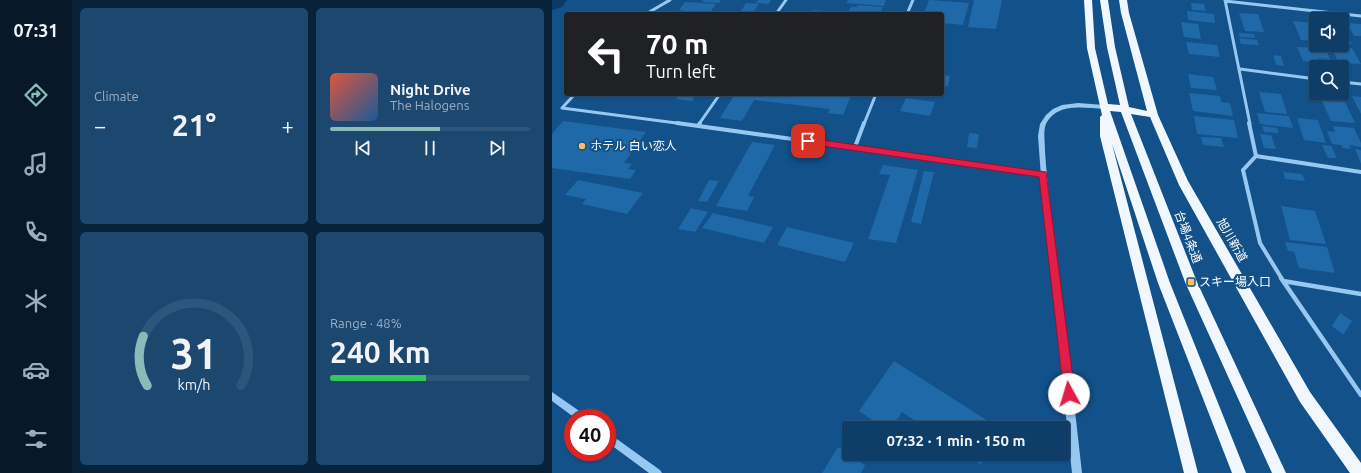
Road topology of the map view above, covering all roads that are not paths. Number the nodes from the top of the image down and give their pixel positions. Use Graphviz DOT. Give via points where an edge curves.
graph roads {
  1 [pos="670,0"];
  2 [pos="786,0"];
  3 [pos="913,0"];
  4 [pos="1088,0"];
  5 [pos="1104,0"];
  6 [pos="1123,0"];
  7 [pos="1225,1"];
  8 [pos="649,12"];
  9 [pos="777,12"];
  10 [pos="908,12"];
  11 [pos="1361,16"];
  12 [pos="1240,69"];
  13 [pos="1309,78"];
  14 [pos="1349,83"];
  15 [pos="1361,84"];
  16 [pos="573,96"];
  17 [pos="719,96"];
  18 [pos="875,96"];
  19 [pos="1104,107"];
  20 [pos="1125,109"];
  21 [pos="1153,115"];
  22 [pos="698,126"];
  23 [pos="855,148"];
  24 [pos="1256,156"];
  25 [pos="1361,172"];
  26 [pos="1043,174"];
  27 [pos="1283,281"];
  28 [pos="1361,294"];
  29 [pos="1361,395"];
  30 [pos="552,396"];
  31 [pos="570,409"];
  32 [pos="616,443"];
  33 [pos="657,473"];
  34 [pos="1076,473"];
  35 [pos="1191,473"];
  36 [pos="1239,473"];
  37 [pos="1279,473"];
  38 [pos="1359,473"];
  1 -- 8 [label="street"];
  2 -- 9 [label="street"];
  3 -- 10 [label="street"];
  4 -- 19 [label="highway" via="1091,48"];
  5 -- 20 [label="highway, 台場4条通"];
  6 -- 21 [label="highway, 旭川新道"];
  7 -- 11 [label="street"];
  7 -- 12 [label="street"];
  12 -- 13 [label="street"];
  12 -- 24 [label="street"];
  14 -- 15 [label="street"];
  16 -- 22 [label="street" via="562,108"];
  17 -- 22 [label="street"];
  18 -- 23 [label="street"];
  19 -- 20 [label="highway"];
  19 -- 26 [label="street" via="1058,107 1049,114 1042,125"];
  19 -- 35 [label="highway" via="1105,136"];
  19 -- 36 [label="highway" via="1164,283"];
  20 -- 21 [label="highway"];
  20 -- 37 [label="highway, 台場4条通" via="1190,282"];
  21 -- 38 [label="highway, 旭川新道" via="1183,182 1301,390"];
  22 -- 23 [label="street"];
  23 -- 26 [label="street"];
  24 -- 25 [label="street"];
  24 -- 27 [label="street" via="1243,170 1260,243"];
  26 -- 34 [label="street"];
  27 -- 28 [label="street"];
  27 -- 29 [label="street"];
  30 -- 31 [label="street"];
  32 -- 33 [label="street"];
}
